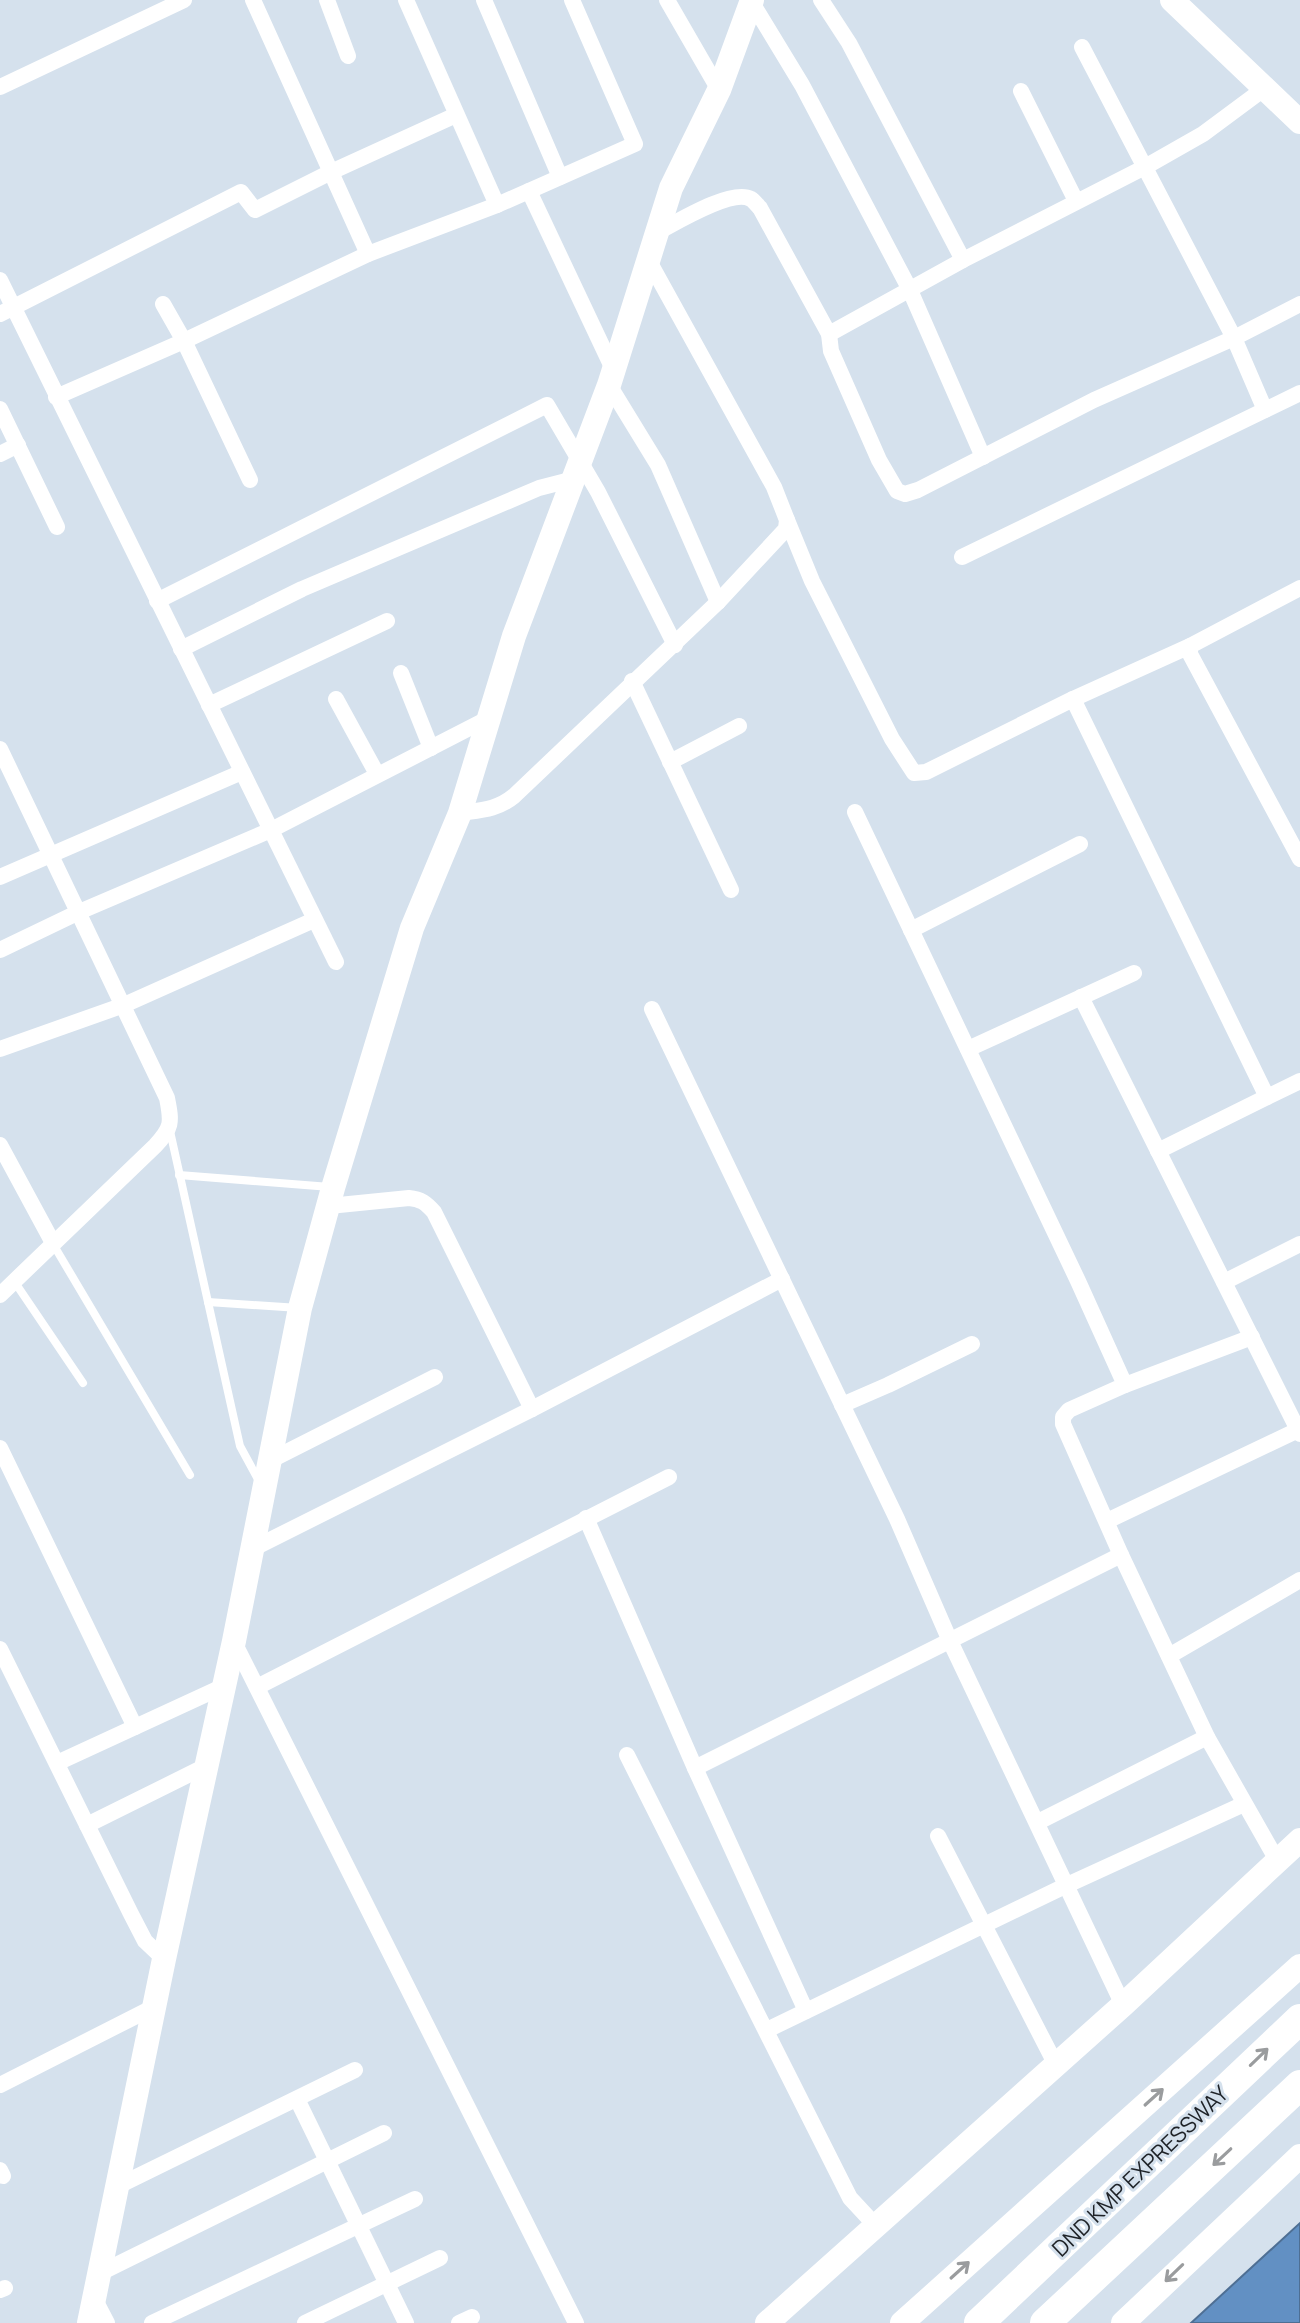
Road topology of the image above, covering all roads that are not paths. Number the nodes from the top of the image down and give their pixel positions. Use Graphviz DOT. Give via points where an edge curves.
graph roads {
  1 [pos="184,0"];
  2 [pos="253,0"];
  3 [pos="327,0"];
  4 [pos="406,0"];
  5 [pos="484,0"];
  6 [pos="572,0"];
  7 [pos="667,0"];
  8 [pos="752,0"];
  9 [pos="821,0"];
  10 [pos="1172,0"];
  11 [pos="1082,47"];
  12 [pos="348,56"];
  13 [pos="0,87"];
  14 [pos="1265,88"];
  15 [pos="719,90"];
  16 [pos="1021,91"];
  17 [pos="456,115"];
  18 [pos="1300,122"];
  19 [pos="1145,167"];
  20 [pos="331,172"];
  21 [pos="560,177"];
  22 [pos="529,191"];
  23 [pos="1076,201"];
  24 [pos="497,205"];
  25 [pos="658,232"];
  26 [pos="368,254"];
  27 [pos="963,260"];
  28 [pos="649,261"];
  29 [pos="0,280"];
  30 [pos="909,288"];
  31 [pos="163,304"];
  32 [pos="1300,304"];
  33 [pos="6,311"];
  34 [pos="829,334"];
  35 [pos="1234,338"];
  36 [pos="184,341"];
  37 [pos="611,377"];
  38 [pos="1300,393"];
  39 [pos="56,397"];
  40 [pos="0,409"];
  41 [pos="1265,410"];
  42 [pos="18,445"];
  43 [pos="0,454"];
  44 [pos="983,457"];
  45 [pos="577,470"];
  46 [pos="250,480"];
  47 [pos="787,520"];
  48 [pos="57,527"];
  49 [pos="962,557"];
  50 [pos="1300,588"];
  51 [pos="157,601"];
  52 [pos="718,602"];
  53 [pos="387,621"];
  54 [pos="675,645"];
  55 [pos="1190,646"];
  56 [pos="181,649"];
  57 [pos="401,673"];
  58 [pos="632,681"];
  59 [pos="336,699"];
  60 [pos="1073,699"];
  61 [pos="209,705"];
  62 [pos="487,719"];
  63 [pos="739,726"];
  64 [pos="431,748"];
  65 [pos="0,749"];
  66 [pos="670,762"];
  67 [pos="242,772"];
  68 [pos="377,774"];
  69 [pos="855,812"];
  70 [pos="460,813"];
  71 [pos="271,830"];
  72 [pos="1080,844"];
  73 [pos="51,855"];
  74 [pos="1300,859"];
  75 [pos="0,877"];
  76 [pos="731,890"];
  77 [pos="79,912"];
  78 [pos="314,920"];
  79 [pos="911,930"];
  80 [pos="0,950"];
  81 [pos="336,962"];
  82 [pos="1134,973"];
  83 [pos="1081,997"];
  84 [pos="124,1005"];
  85 [pos="652,1009"];
  86 [pos="0,1049"];
  87 [pos="968,1049"];
  88 [pos="1300,1081"];
  89 [pos="1267,1097"];
  90 [pos="170,1130"];
  91 [pos="0,1145"];
  92 [pos="1158,1151"];
  93 [pos="179,1175"];
  94 [pos="331,1197"];
  95 [pos="53,1243"];
  96 [pos="1300,1244"];
  97 [pos="782,1279"];
  98 [pos="14,1281"];
  99 [pos="1224,1282"];
  100 [pos="0,1295"];
  101 [pos="208,1302"];
  102 [pos="300,1308"];
  103 [pos="1252,1337"];
  104 [pos="972,1344"];
  105 [pos="435,1377"];
  106 [pos="83,1383"];
  107 [pos="1125,1385"];
  108 [pos="842,1405"];
  109 [pos="532,1409"];
  110 [pos="1299,1432"];
  111 [pos="0,1448"];
  112 [pos="269,1461"];
  113 [pos="190,1475"];
  114 [pos="669,1477"];
  115 [pos="263,1490"];
  116 [pos="586,1518"];
  117 [pos="1107,1521"];
  118 [pos="252,1549"];
  119 [pos="1121,1555"];
  120 [pos="1300,1580"];
  121 [pos="234,1641"];
  122 [pos="950,1641"];
  123 [pos="0,1649"];
  124 [pos="1169,1656"];
  125 [pos="224,1686"];
  126 [pos="257,1687"];
  127 [pos="135,1727"];
  128 [pos="1207,1737"];
  129 [pos="627,1755"];
  130 [pos="57,1763"];
  131 [pos="208,1765"];
  132 [pos="695,1768"];
  133 [pos="1244,1804"];
  134 [pos="1038,1822"];
  135 [pos="87,1825"];
  136 [pos="938,1836"];
  137 [pos="1300,1840"];
  138 [pos="1278,1862"];
  139 [pos="1065,1886"];
  140 [pos="983,1925"];
  141 [pos="164,1959"];
  142 [pos="1300,1966"];
  143 [pos="1123,2005"];
  144 [pos="154,2007"];
  145 [pos="806,2011"];
  146 [pos="1300,2019"];
  147 [pos="767,2030"];
  148 [pos="1056,2065"];
  149 [pos="355,2070"];
  150 [pos="0,2085"];
  151 [pos="1300,2085"];
  152 [pos="297,2099"];
  153 [pos="384,2133"];
  154 [pos="1300,2156"];
  155 [pos="327,2161"];
  156 [pos="118,2186"];
  157 [pos="415,2199"];
  158 [pos="359,2226"];
  159 [pos="876,2226"];
  160 [pos="440,2258"];
  161 [pos="100,2273"];
  162 [pos="387,2284"];
  163 [pos="94,2298"];
  164 [pos="89,2323"];
  165 [pos="107,2323"];
  166 [pos="152,2323"];
  167 [pos="305,2323"];
  168 [pos="406,2323"];
  169 [pos="576,2323"];
  170 [pos="767,2323"];
  171 [pos="902,2323"];
  172 [pos="979,2323"];
  173 [pos="1045,2323"];
  174 [pos="1123,2323"];
  1 -- 13 [label="street"];
  2 -- 20 [label="street"];
  3 -- 12 [label="street"];
  4 -- 17 [label="street"];
  5 -- 21 [label="street"];
  6 -- 21 [label="street" via="635,144"];
  7 -- 15 [label="street"];
  8 -- 15 [label="street"];
  8 -- 30 [label="street"];
  9 -- 27 [label="street"];
  10 -- 14 [label="street"];
  11 -- 19 [label="street"];
  14 -- 18 [label="street"];
  14 -- 19 [label="street" via="1203,134"];
  15 -- 25 [label="street" via="671,188"];
  16 -- 23 [label="street"];
  17 -- 20 [label="street"];
  17 -- 24 [label="street"];
  19 -- 23 [label="street"];
  19 -- 35 [label="street"];
  20 -- 26 [label="street"];
  20 -- 33 [label="street" via="255,210 241,192"];
  21 -- 22 [label="street"];
  22 -- 24 [label="street"];
  22 -- 37 [label="street"];
  23 -- 27 [label="street"];
  24 -- 26 [label="street"];
  25 -- 28 [label="street"];
  25 -- 34 [label="street" via="722,201 752,199"];
  26 -- 36 [label="street"];
  27 -- 30 [label="street"];
  28 -- 37 [label="street"];
  28 -- 47 [label="street" via="774,487"];
  29 -- 33 [label="street"];
  30 -- 34 [label="street"];
  30 -- 44 [label="street"];
  31 -- 36 [label="street"];
  32 -- 35 [label="street"];
  33 -- 39 [label="street"];
  34 -- 44 [label="street" via="831,351 897,491 918,490"];
  35 -- 41 [label="street"];
  35 -- 44 [label="street"];
  36 -- 39 [label="street"];
  36 -- 46 [label="street"];
  37 -- 45 [label="street"];
  37 -- 52 [label="street" via="658,465"];
  38 -- 41 [label="street"];
  39 -- 51 [label="street"];
  40 -- 42 [label="street"];
  41 -- 49 [label="street"];
  42 -- 43 [label="street"];
  42 -- 48 [label="street"];
  45 -- 51 [label="street" via="547,405"];
  45 -- 54 [label="street"];
  45 -- 56 [label="street" via="316,583"];
  45 -- 62 [label="street"];
  47 -- 52 [label="street" via="779,538"];
  47 -- 60 [label="street" via="812,581 914,773 926,772"];
  50 -- 55 [label="street"];
  51 -- 56 [label="street"];
  52 -- 54 [label="street"];
  53 -- 61 [label="street"];
  54 -- 58 [label="street"];
  55 -- 60 [label="street"];
  55 -- 74 [label="street"];
  56 -- 61 [label="street"];
  57 -- 64 [label="street"];
  58 -- 66 [label="street"];
  58 -- 70 [label="street" via="504,804"];
  59 -- 68 [label="street"];
  60 -- 89 [label="street"];
  61 -- 67 [label="street"];
  62 -- 64 [label="street"];
  62 -- 70 [label="street"];
  63 -- 66 [label="street"];
  64 -- 68 [label="street"];
  65 -- 73 [label="street"];
  66 -- 76 [label="street"];
  67 -- 71 [label="street"];
  67 -- 73 [label="street"];
  68 -- 71 [label="street"];
  69 -- 79 [label="street"];
  70 -- 94 [label="street" via="412,928"];
  71 -- 77 [label="street"];
  71 -- 78 [label="street"];
  72 -- 79 [label="street"];
  73 -- 75 [label="street"];
  73 -- 77 [label="street"];
  77 -- 80 [label="street"];
  77 -- 84 [label="street"];
  78 -- 81 [label="street"];
  78 -- 84 [label="street"];
  79 -- 87 [label="street"];
  82 -- 83 [label="street"];
  83 -- 87 [label="street"];
  83 -- 92 [label="street"];
  84 -- 86 [label="street"];
  84 -- 90 [label="street" via="167,1098"];
  85 -- 97 [label="street"];
  87 -- 107 [label="street"];
  88 -- 89 [label="street"];
  89 -- 92 [label="street"];
  90 -- 93 [label="lane"];
  90 -- 95 [label="street"];
  91 -- 95 [label="street"];
  92 -- 99 [label="street"];
  93 -- 94 [label="lane"];
  93 -- 101 [label="lane"];
  94 -- 102 [label="street"];
  94 -- 109 [label="street" via="409,1198 427,1204"];
  95 -- 98 [label="street"];
  95 -- 113 [label="lane"];
  96 -- 99 [label="street"];
  97 -- 108 [label="street"];
  97 -- 109 [label="street"];
  98 -- 100 [label="street"];
  98 -- 106 [label="lane"];
  99 -- 103 [label="street"];
  101 -- 102 [label="lane"];
  101 -- 115 [label="lane" via="240,1446"];
  102 -- 112 [label="street"];
  103 -- 107 [label="street"];
  103 -- 110 [label="street"];
  104 -- 108 [label="street"];
  105 -- 112 [label="street"];
  107 -- 117 [label="street" via="1081,1403 1063,1417"];
  108 -- 122 [label="street"];
  109 -- 118 [label="street"];
  110 -- 117 [label="street"];
  111 -- 127 [label="street"];
  112 -- 115 [label="street"];
  114 -- 116 [label="street"];
  115 -- 118 [label="street"];
  116 -- 126 [label="street"];
  116 -- 132 [label="street"];
  117 -- 119 [label="street"];
  118 -- 121 [label="street"];
  119 -- 122 [label="street"];
  119 -- 124 [label="street"];
  120 -- 124 [label="street"];
  121 -- 125 [label="street"];
  121 -- 126 [label="street"];
  122 -- 132 [label="street"];
  122 -- 134 [label="street"];
  123 -- 130 [label="street"];
  124 -- 128 [label="street"];
  125 -- 127 [label="street"];
  125 -- 131 [label="street"];
  126 -- 169 [label="street"];
  127 -- 130 [label="street"];
  128 -- 133 [label="street"];
  128 -- 134 [label="street"];
  129 -- 147 [label="street"];
  130 -- 135 [label="street"];
  131 -- 135 [label="street"];
  131 -- 141 [label="street"];
  132 -- 145 [label="street"];
  133 -- 138 [label="street"];
  133 -- 139 [label="street"];
  134 -- 139 [label="street"];
  135 -- 141 [label="street" via="145,1941"];
  136 -- 140 [label="street"];
  137 -- 138 [label="street"];
  138 -- 143 [label="street"];
  139 -- 140 [label="street"];
  139 -- 143 [label="street"];
  140 -- 145 [label="street"];
  140 -- 148 [label="street"];
  141 -- 144 [label="street"];
  171 -- 142 [label="street, one-way"];
  143 -- 148 [label="street"];
  144 -- 150 [label="street"];
  144 -- 156 [label="street"];
  145 -- 147 [label="street"];
  172 -- 146 [label="highway, DND KMP EXPRESSWAY, one-way"];
  147 -- 159 [label="street" via="850,2198"];
  148 -- 159 [label="street"];
  149 -- 152 [label="street"];
  151 -- 173 [label="highway, DND KMP EXPRESSWAY, one-way"];
  152 -- 155 [label="street"];
  152 -- 156 [label="street"];
  153 -- 155 [label="street"];
  154 -- 174 [label="street, one-way"];
  155 -- 158 [label="street"];
  155 -- 161 [label="street"];
  156 -- 161 [label="street"];
  157 -- 158 [label="street"];
  158 -- 162 [label="street"];
  158 -- 166 [label="street"];
  159 -- 170 [label="street"];
  160 -- 162 [label="street"];
  161 -- 163 [label="street"];
  162 -- 167 [label="street"];
  162 -- 168 [label="street"];
  163 -- 164 [label="street"];
  163 -- 165 [label="street"];
}
